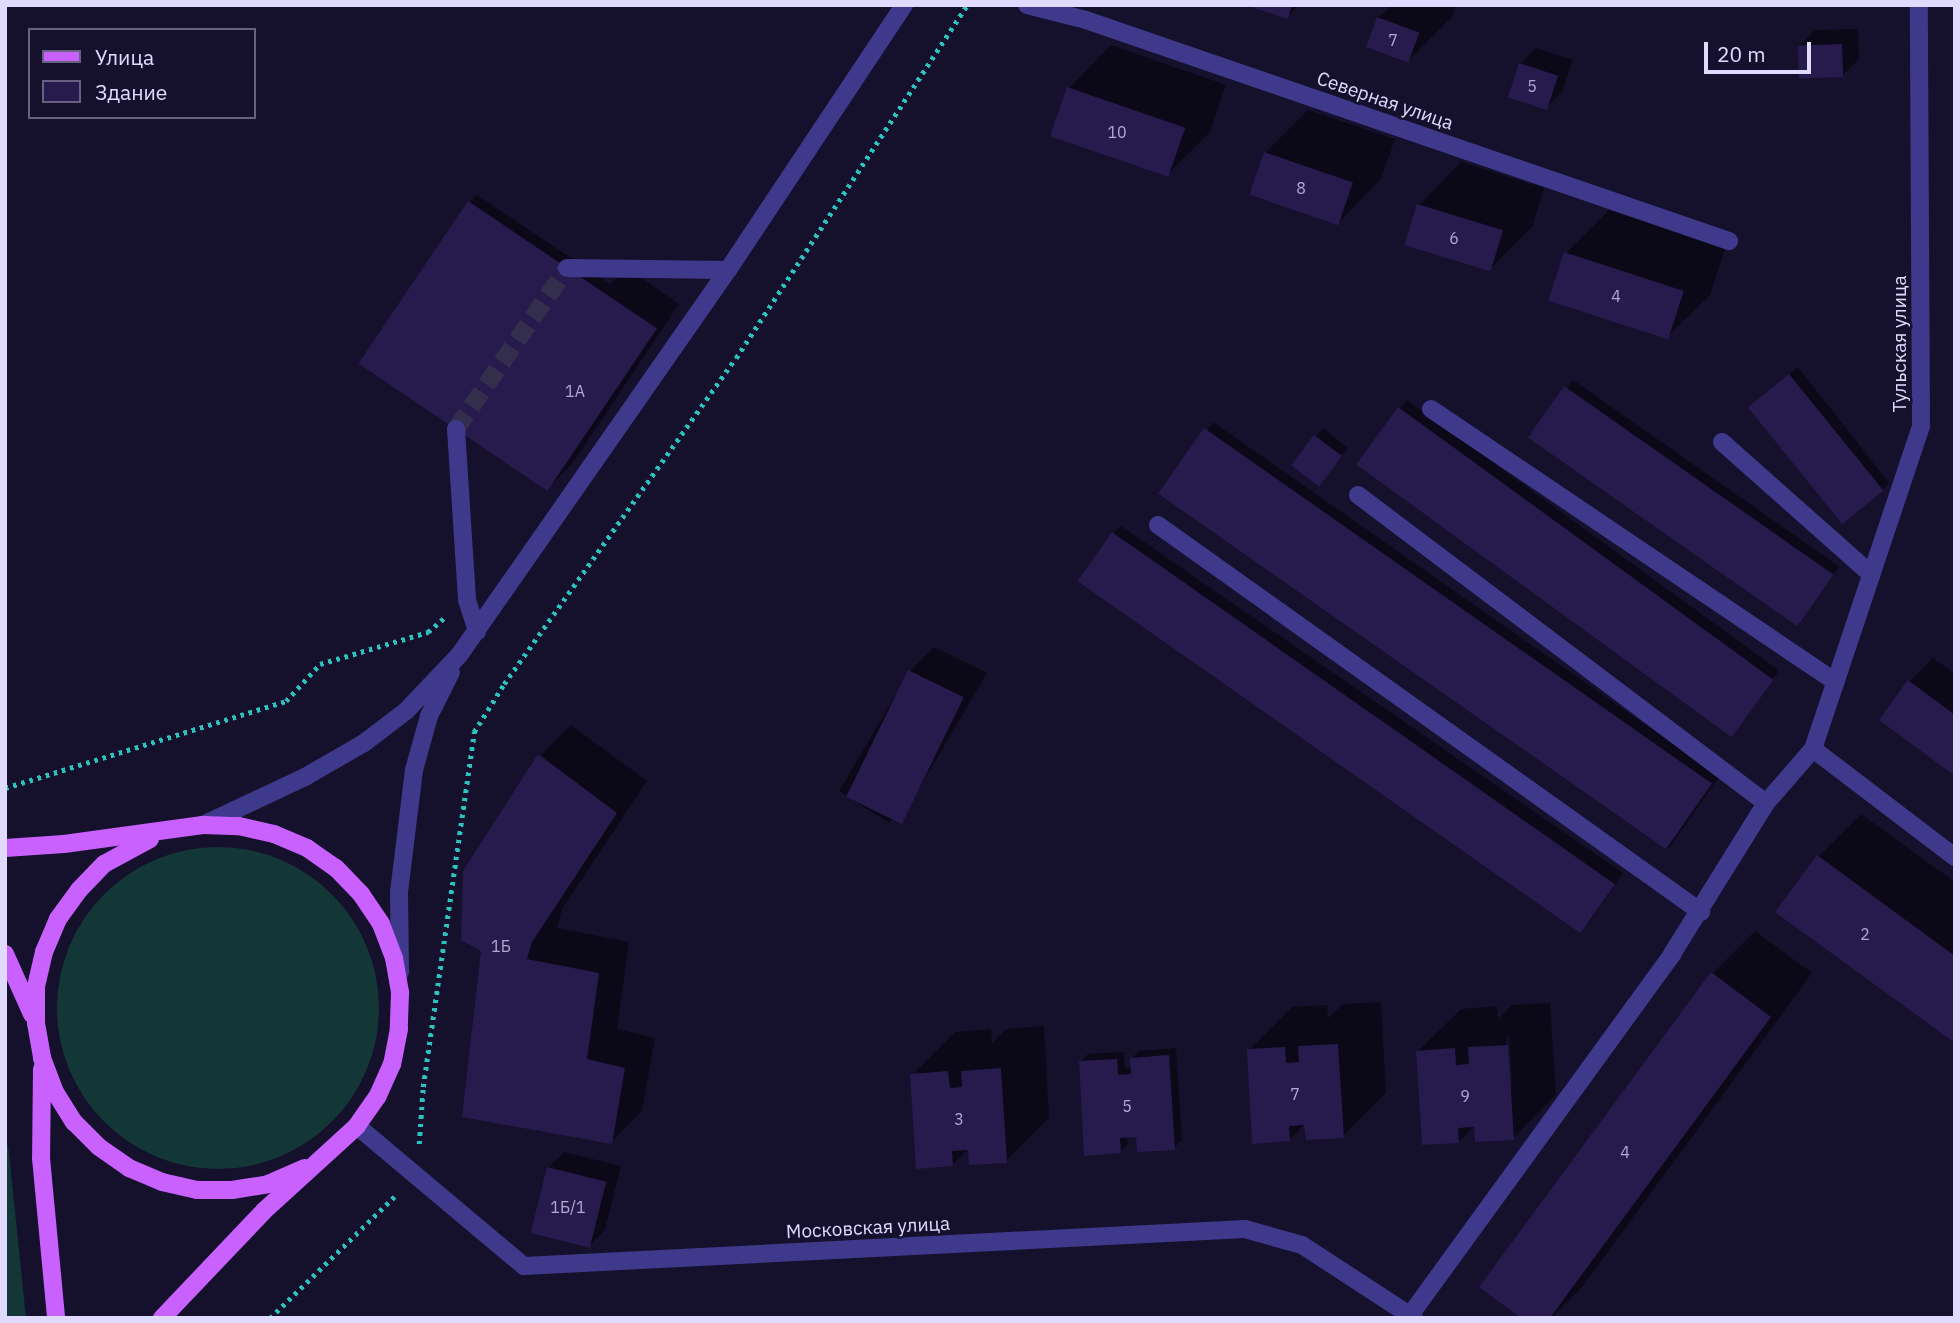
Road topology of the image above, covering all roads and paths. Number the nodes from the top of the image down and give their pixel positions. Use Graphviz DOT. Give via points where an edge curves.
graph roads {
  1 [pos="904,5"];
  2 [pos="967,5"];
  3 [pos="1027,5"];
  4 [pos="1919,5"];
  5 [pos="1729,241"];
  6 [pos="567,268"];
  7 [pos="729,270"];
  8 [pos="1430,409"];
  9 [pos="456,429"];
  10 [pos="1722,442"];
  11 [pos="1358,495"];
  12 [pos="1158,526"];
  13 [pos="1872,575"];
  14 [pos="467,600"];
  15 [pos="477,631"];
  16 [pos="460,654"];
  17 [pos="1836,682"];
  18 [pos="1813,749"];
  19 [pos="5,788"];
  20 [pos="1766,803"];
  21 [pos="203,825"];
  22 [pos="168,832"];
  23 [pos="5,848"];
  24 [pos="1955,857"];
  25 [pos="1701,912"];
  26 [pos="5,954"];
  27 [pos="400,993"];
  28 [pos="36,1023"];
  29 [pos="42,1058"];
  30 [pos="357,1126"];
  31 [pos="331,1151"];
  32 [pos="416,1175"];
  33 [pos="1411,1317"];
  34 [pos="56,1318"];
  35 [pos="162,1318"];
  36 [pos="270,1318"];
  1 -- 7 [label="street"];
  2 -- 32 [label="path" via="736,358 474,732 423,1087"];
  3 -- 5 [label="street, Северная улица" via="1086,20"];
  4 -- 13 [label="street, Тульская улица" via="1922,426"];
  6 -- 7 [label="street"];
  7 -- 15 [label="street"];
  8 -- 17 [label="street"];
  9 -- 14 [label="street"];
  10 -- 13 [label="street"];
  11 -- 20 [label="street"];
  12 -- 25 [label="street"];
  13 -- 17 [label="street, Тульская улица"];
  14 -- 15 [label="street"];
  14 -- 19 [label="path" via="428,632 320,664 286,701"];
  15 -- 16 [label="street"];
  16 -- 21 [label="street" via="406,711 364,743 305,777"];
  16 -- 27 [label="street" via="429,716 414,770 399,892"];
  17 -- 18 [label="street, Тульская улица"];
  18 -- 20 [label="street"];
  18 -- 24 [label="street"];
  20 -- 25 [label="street"];
  21 -- 22 [label="main road"];
  21 -- 27 [label="main road" via="239,826 274,834 307,848 336,868 361,894 381,925 394,958"];
  22 -- 23 [label="main road"];
  22 -- 28 [label="main road" via="104,864 58,919 36,987"];
  25 -- 33 [label="street"];
  26 -- 28 [label="main road"];
  27 -- 30 [label="main road" via="400,1028 392,1064"];
  28 -- 29 [label="main road"];
  29 -- 31 [label="main road" via="55,1092 74,1122 129,1168 162,1182 197,1190 268,1184 301,1171"];
  29 -- 34 [label="main road" via="41,1158"];
  30 -- 31 [label="main road"];
  30 -- 32 [label="street, Московская улица"];
  31 -- 35 [label="main road" via="264,1211"];
  32 -- 33 [label="street, Московская улица" via="523,1266 1245,1229 1302,1245"];
  32 -- 36 [label="path"];
}
